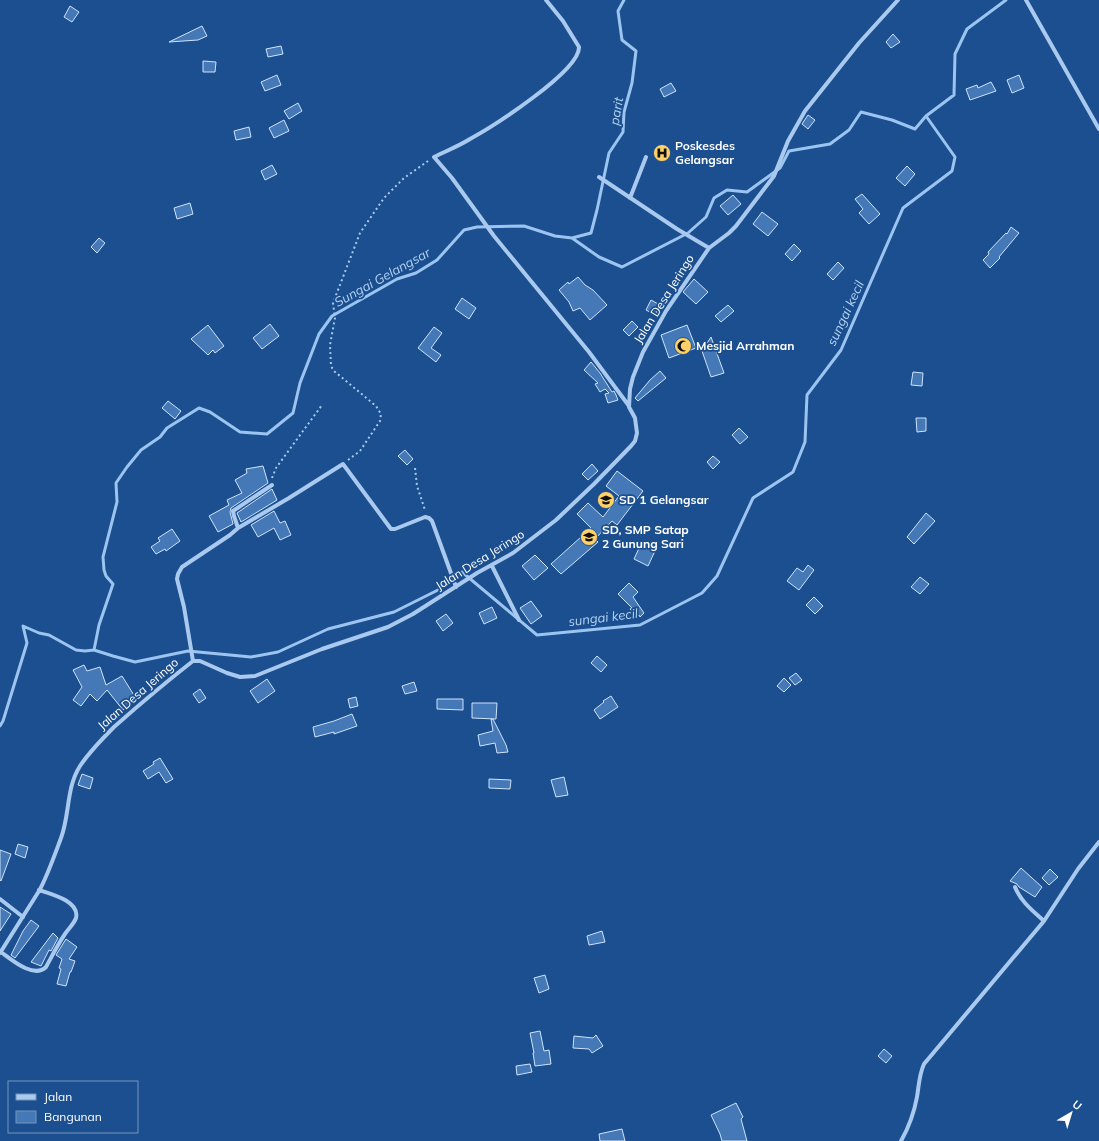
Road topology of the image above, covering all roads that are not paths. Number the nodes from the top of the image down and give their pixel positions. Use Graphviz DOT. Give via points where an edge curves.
graph roads {
  1 [pos="546,0"];
  2 [pos="898,0"];
  3 [pos="1026,1"];
  4 [pos="1099,129"];
  5 [pos="646,157"];
  6 [pos="599,177"];
  7 [pos="630,198"];
  8 [pos="709,248"];
  9 [pos="629,407"];
  10 [pos="272,485"];
  11 [pos="238,528"];
  12 [pos="492,566"];
  13 [pos="456,587"];
  14 [pos="519,620"];
  15 [pos="193,661"];
  16 [pos="1099,842"];
  17 [pos="1015,887"];
  18 [pos="39,890"];
  19 [pos="0,899"];
  20 [pos="23,917"];
  21 [pos="1044,921"];
  22 [pos="0,952"];
  23 [pos="901,1141"];
  1 -- 9 [label="street" via="579,47 580,51 574,60 537,96 470,139 434,157"];
  2 -- 8 [label="street, Jalan Desa Jeringo" via="859,43 806,111 788,140 774,176 736,226"];
  3 -- 4 [label="street"];
  5 -- 7 [label="street"];
  6 -- 7 [label="street"];
  7 -- 8 [label="street"];
  8 -- 9 [label="street, Jalan Desa Jeringo" via="666,312 643,352 633,377"];
  9 -- 12 [label="street, Jalan Desa Jeringo" via="637,426 635,442 556,520"];
  10 -- 11 [label="street" via="234,511"];
  11 -- 13 [label="street" via="343,464 391,529 425,517 432,521"];
  11 -- 15 [label="street" via="182,567 178,574"];
  12 -- 13 [label="street, Jalan Desa Jeringo"];
  12 -- 14 [label="street"];
  13 -- 15 [label="street, Jalan Desa Jeringo" via="388,627 322,649 255,676 240,677 200,661"];
  15 -- 18 [label="street, Jalan Desa Jeringo" via="101,739 81,765 69,794 62,838"];
  16 -- 21 [label="street"];
  17 -- 21 [label="street" via="1018,895"];
  18 -- 20 [label="street, Jalan Desa Jeringo"];
  18 -- 22 [label="street" via="66,900 76,914 74,922 46,967 38,972 28,969"];
  19 -- 20 [label="street"];
  20 -- 22 [label="street, Jalan Desa Jeringo"];
  21 -- 23 [label="street" via="924,1064 911,1120"];
}
